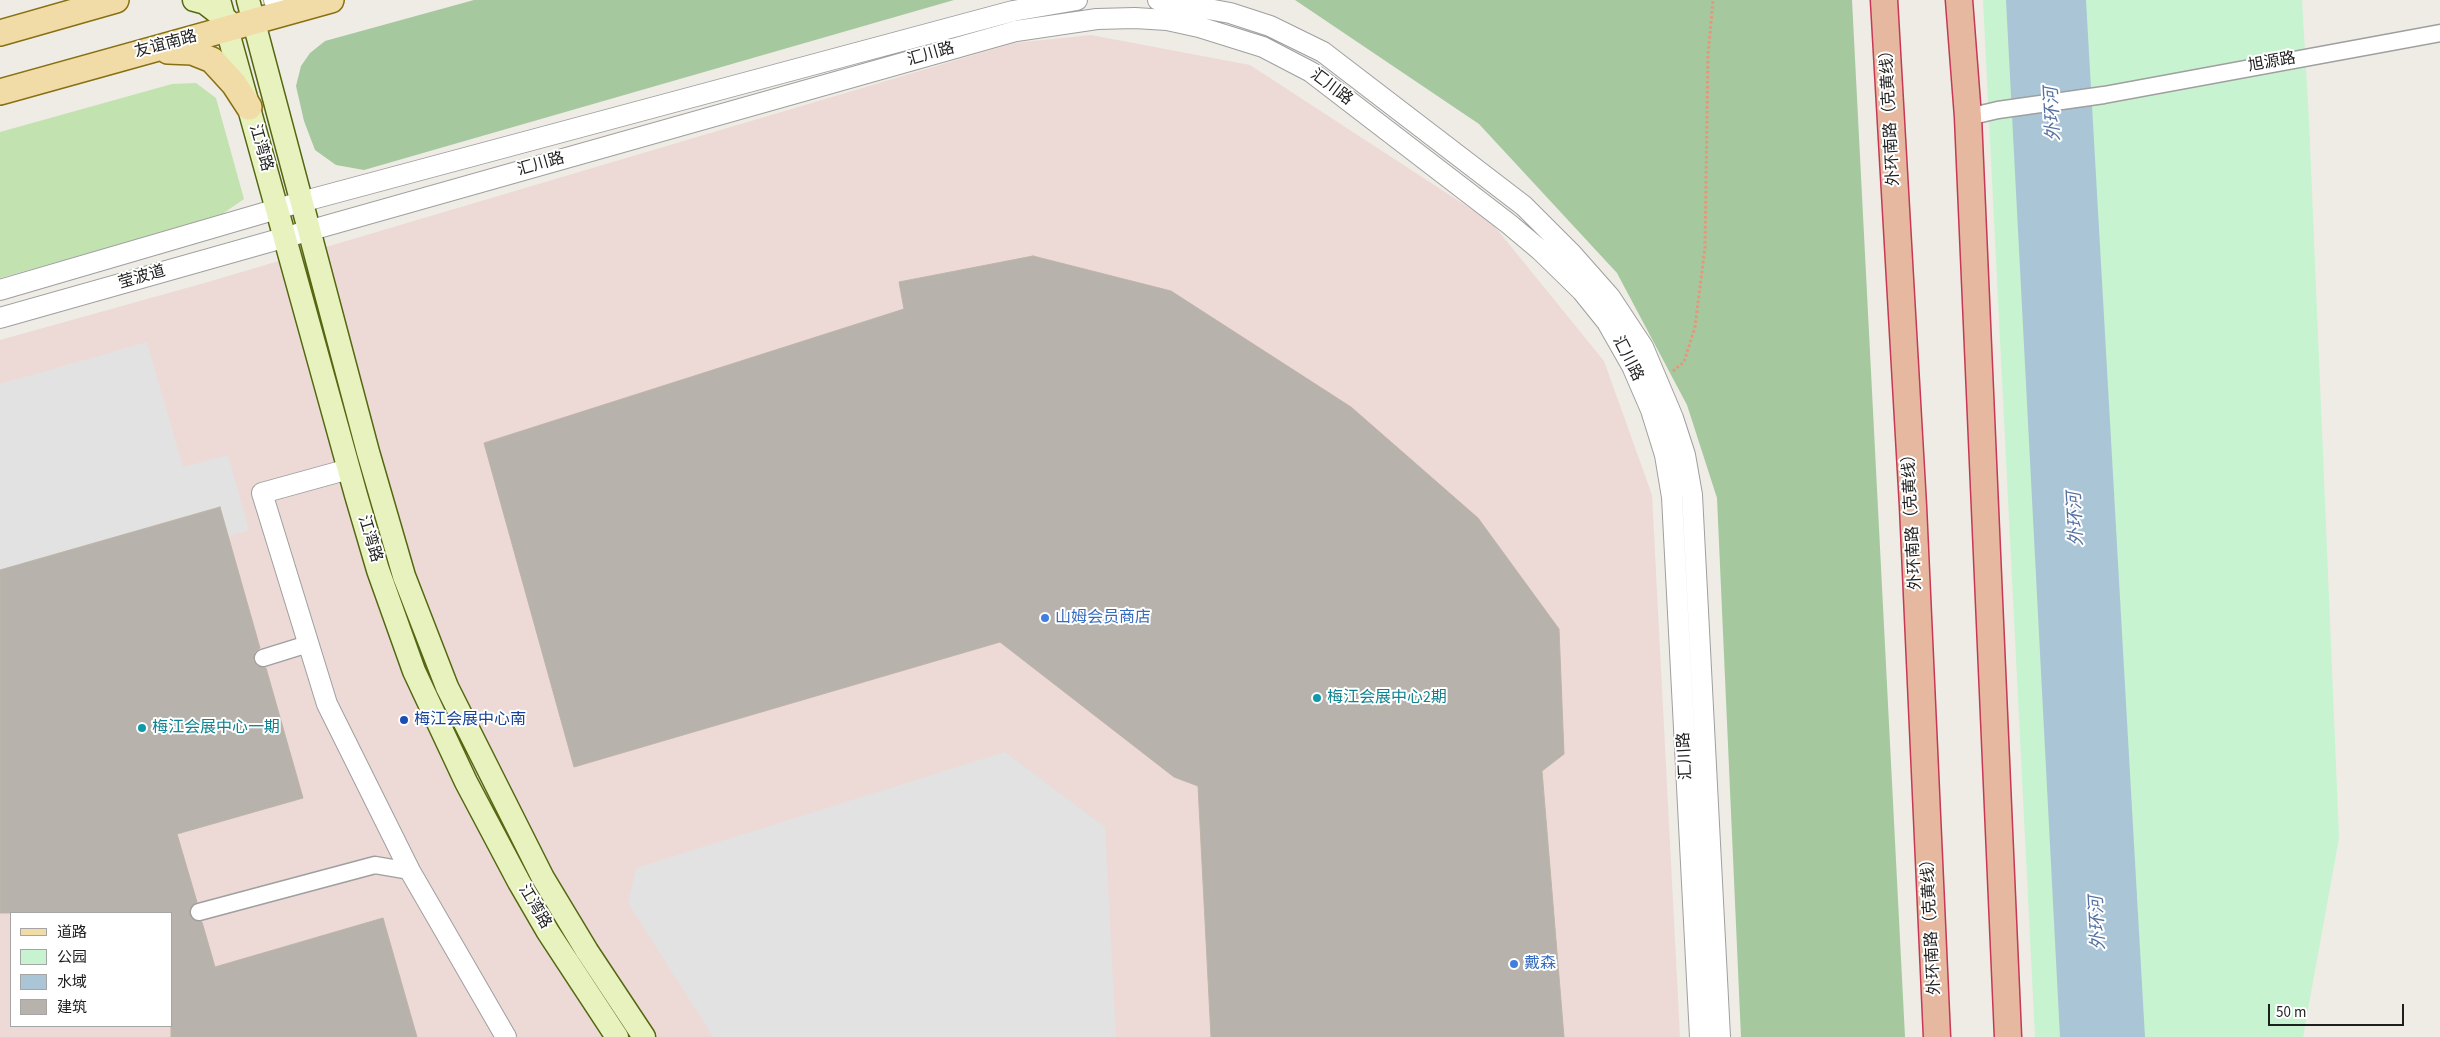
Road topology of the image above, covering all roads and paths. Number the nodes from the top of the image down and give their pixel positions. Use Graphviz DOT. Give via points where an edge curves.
graph roads {
  1 [pos="116,0"];
  2 [pos="194,0"];
  3 [pos="274,0"];
  4 [pos="330,0"];
  5 [pos="1077,0"];
  6 [pos="1158,0"];
  7 [pos="1713,0"];
  8 [pos="1884,0"];
  9 [pos="1959,0"];
  10 [pos="234,16"];
  11 [pos="0,33"];
  12 [pos="2440,33"];
  13 [pos="138,53"];
  14 [pos="0,92"];
  15 [pos="249,107"];
  16 [pos="1968,117"];
  17 [pos="301,202"];
  18 [pos="278,209"];
  19 [pos="308,230"];
  20 [pos="285,237"];
  21 [pos="0,290"];
  22 [pos="0,318"];
  23 [pos="1659,382"];
  24 [pos="349,469"];
  25 [pos="308,644"];
  26 [pos="263,658"];
  27 [pos="410,870"];
  28 [pos="199,912"];
  29 [pos="506,1037"];
  30 [pos="617,1037"];
  31 [pos="644,1037"];
  32 [pos="1700,1037"];
  33 [pos="1720,1037"];
  34 [pos="1937,1037"];
  35 [pos="2008,1037"];
  1 -- 11 [label="main road"];
  2 -- 10 [label="main road, 江湾路"];
  3 -- 4 [label="street"];
  4 -- 10 [label="main road, 友谊南路"];
  5 -- 17 [label="street, 汇川路" via="1013,11"];
  6 -- 23 [label="street, 汇川路" via="1230,13 1270,26 1323,52 1524,206 1610,297 1643,347"];
  7 -- 23 [label="path" via="1708,56 1705,247 1695,327 1684,362"];
  8 -- 34 [label="highway, 外环南路（克黄线）" via="1912,496"];
  9 -- 16 [label="highway"];
  10 -- 13 [label="main road, 友谊南路"];
  10 -- 15 [label="main road, 江湾路"];
  10 -- 17 [label="main road, 江湾路" via="275,102"];
  12 -- 16 [label="street, 旭源路"];
  13 -- 14 [label="main road, 友谊南路"];
  13 -- 15 [label="main road" via="172,51 205,56 224,71"];
  15 -- 18 [label="main road, 江湾路"];
  16 -- 35 [label="highway"];
  17 -- 18 [label="street, 汇川路"];
  17 -- 19 [label="main road, 江湾路"];
  18 -- 20 [label="main road, 江湾路"];
  18 -- 21 [label="street, 莹波道"];
  19 -- 20 [label="street, 汇川路"];
  19 -- 31 [label="main road, 江湾路" via="404,576 447,687 543,878"];
  19 -- 32 [label="street, 汇川路" via="1016,31 1058,24 1135,18 1175,22 1231,35 1263,47 1311,72 1509,224 1575,284 1607,322 1632,366 1651,410 1665,455 1672,497"];
  20 -- 22 [label="street, 莹波道"];
  20 -- 24 [label="main road, 江湾路"];
  23 -- 33 [label="street, 汇川路" via="1685,455 1692,495"];
  24 -- 25 [label="street" via="262,493"];
  24 -- 30 [label="main road, 江湾路" via="378,570 411,662 466,782 548,932"];
  25 -- 26 [label="street"];
  25 -- 27 [label="street" via="327,704"];
  27 -- 28 [label="street" via="375,866"];
  27 -- 29 [label="street"];
}
